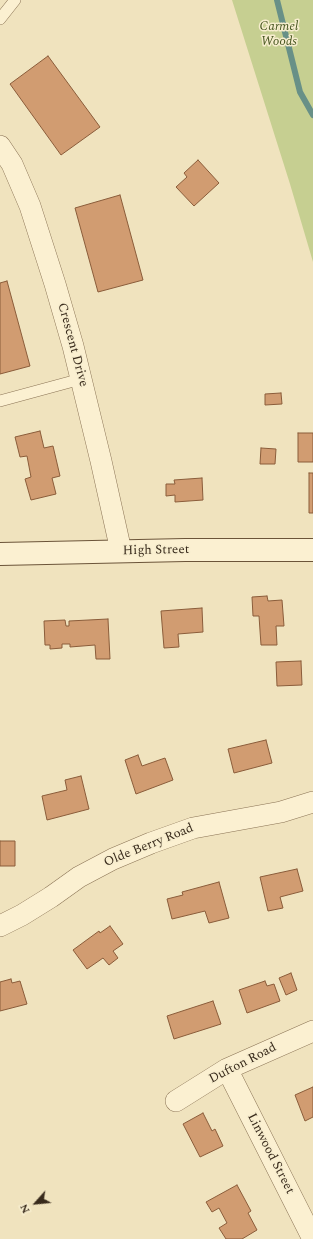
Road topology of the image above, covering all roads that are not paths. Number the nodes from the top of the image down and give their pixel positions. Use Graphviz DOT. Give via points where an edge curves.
graph roads {
  1 [pos="15,0"];
  2 [pos="0,19"];
  3 [pos="0,146"];
  4 [pos="81,379"];
  5 [pos="0,401"];
  6 [pos="313,550"];
  7 [pos="121,551"];
  8 [pos="0,554"];
  9 [pos="313,802"];
  10 [pos="0,926"];
  11 [pos="313,1031"];
  12 [pos="227,1069"];
  13 [pos="176,1101"];
  14 [pos="313,1239"];
  1 -- 2 [label="lane"];
  3 -- 4 [label="street, Crescent Drive" via="12,164 30,206"];
  4 -- 5 [label="lane"];
  4 -- 7 [label="street, Crescent Drive"];
  6 -- 7 [label="main road, High Street"];
  7 -- 8 [label="main road, High Street"];
  9 -- 10 [label="street, Olde Berry Road" via="281,812 193,828 151,843 113,859"];
  11 -- 12 [label="street, Dufton Road"];
  12 -- 13 [label="street, Dufton Road"];
  12 -- 14 [label="street, Linwood Street"];
}
